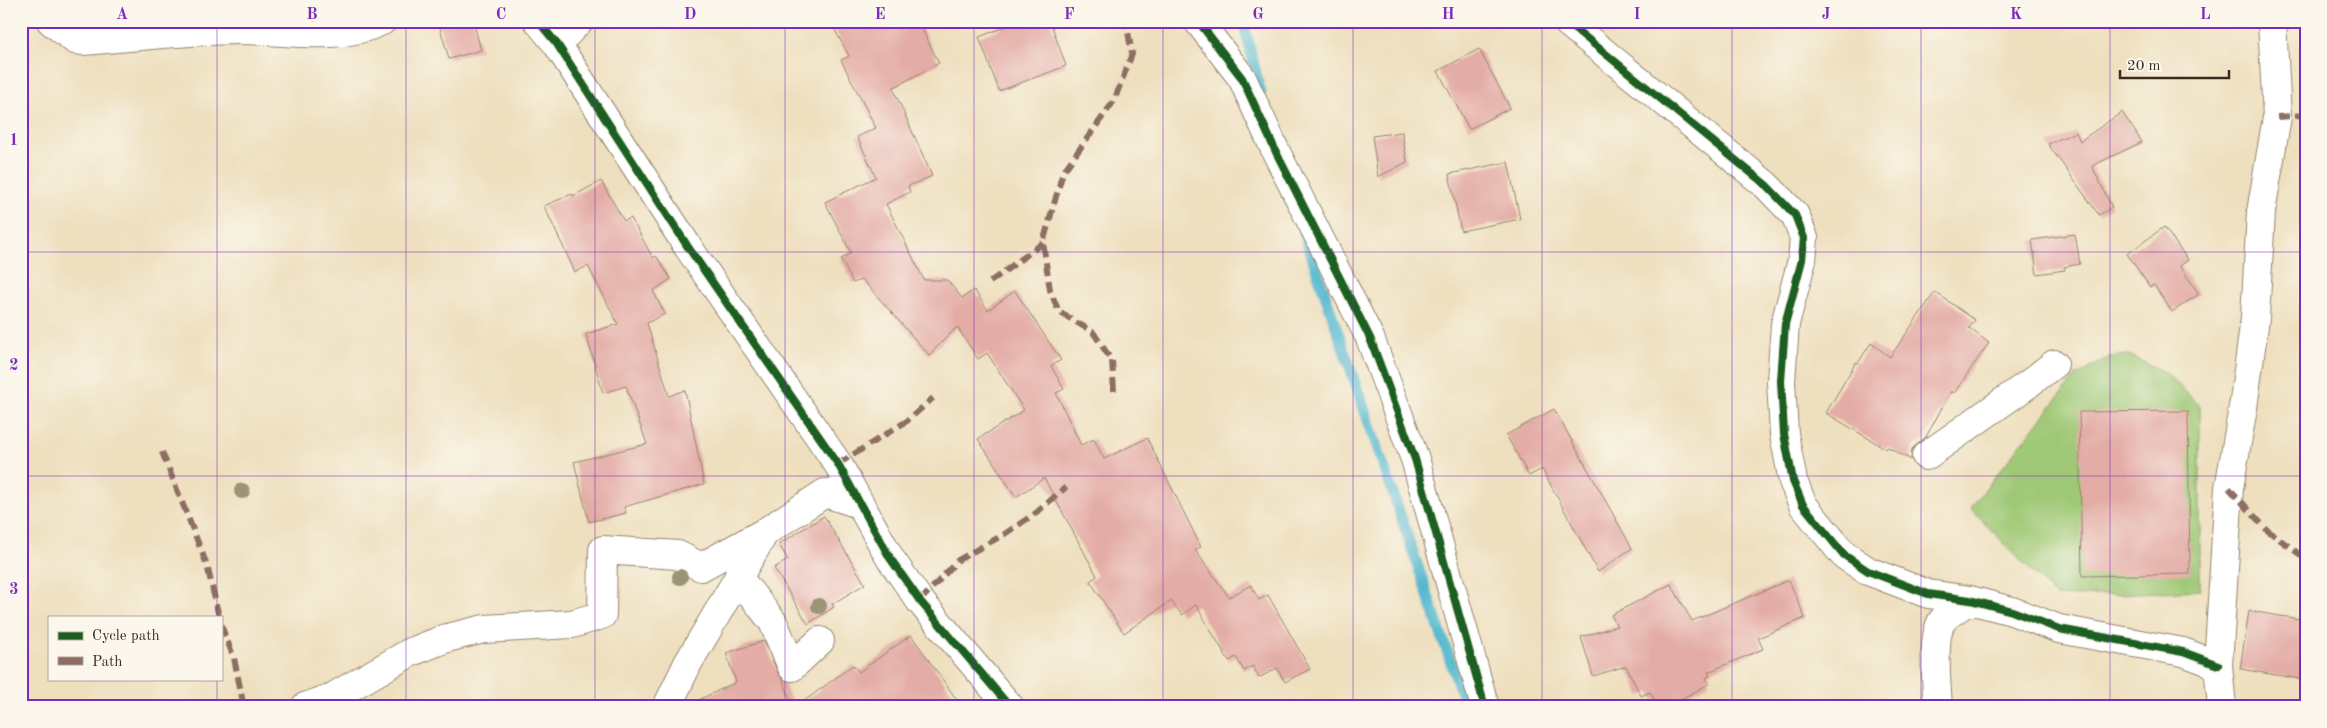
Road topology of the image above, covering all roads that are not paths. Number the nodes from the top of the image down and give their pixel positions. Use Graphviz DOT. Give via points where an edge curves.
graph roads {
  1 [pos="51,21"];
  2 [pos="382,21"];
  3 [pos="538,21"];
  4 [pos="579,21"];
  5 [pos="1198,21"];
  6 [pos="1568,23"];
  7 [pos="2267,24"];
  8 [pos="557,44"];
  9 [pos="2054,364"];
  10 [pos="1926,456"];
  11 [pos="859,504"];
  12 [pos="765,532"];
  13 [pos="738,577"];
  14 [pos="1970,600"];
  15 [pos="820,641"];
  16 [pos="2218,665"];
  17 [pos="305,707"];
  18 [pos="667,707"];
  19 [pos="1010,707"];
  20 [pos="1485,707"];
  21 [pos="1938,707"];
  22 [pos="2222,707"];
  1 -- 2 [label="street" via="75,40 84,41 240,30 343,32 371,27"];
  3 -- 8 [label="street"];
  4 -- 8 [label="street"];
  5 -- 20 [label="street" via="1242,78 1281,163 1370,338 1415,459"];
  6 -- 14 [label="street" via="1766,185 1795,215 1804,238 1802,260 1785,324 1781,381 1784,434 1793,481 1803,505 1844,555 1868,571 1928,594"];
  7 -- 16 [label="street" via="2277,117 2261,212 2255,318 2229,488"];
  8 -- 11 [label="street" via="688,247 838,464"];
  9 -- 10 [label="street"];
  11 -- 12 [label="street" via="825,493"];
  11 -- 19 [label="street" via="920,602"];
  12 -- 13 [label="street"];
  12 -- 17 [label="street" via="701,567 678,555 603,550 602,615 572,624 484,629 447,638 411,652 333,697"];
  13 -- 15 [label="street" via="773,622 792,667"];
  13 -- 18 [label="street" via="688,663"];
  14 -- 16 [label="street" via="2012,611 2059,629 2183,652"];
  14 -- 21 [label="street" via="1942,622 1937,639"];
  16 -- 22 [label="street"];
}
